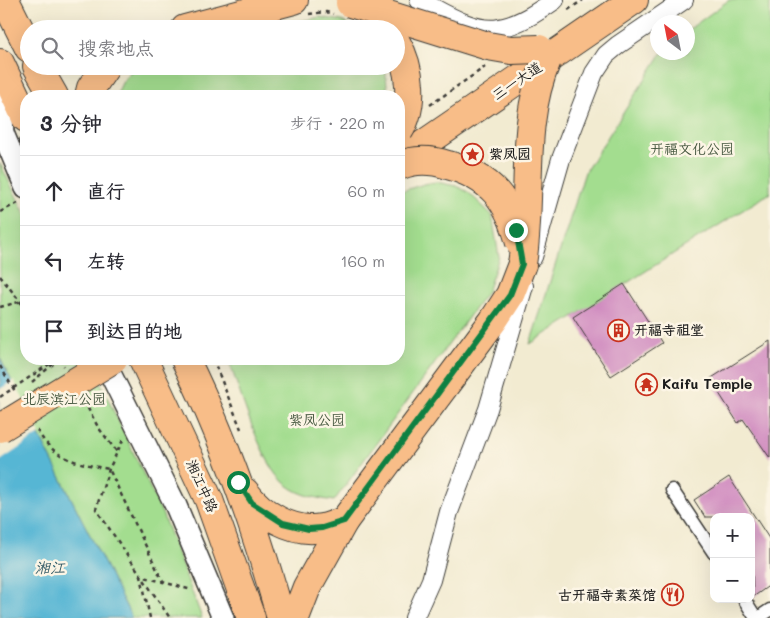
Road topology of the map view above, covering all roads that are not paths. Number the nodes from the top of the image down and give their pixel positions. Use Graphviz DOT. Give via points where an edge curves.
graph roads {
  1 [pos="419,0"];
  2 [pos="555,0"];
  3 [pos="609,0"];
  4 [pos="634,0"];
  5 [pos="684,0"];
  6 [pos="343,6"];
  7 [pos="300,7"];
  8 [pos="232,20"];
  9 [pos="369,20"];
  10 [pos="394,20"];
  11 [pos="405,23"];
  12 [pos="543,55"];
  13 [pos="0,64"];
  14 [pos="405,64"];
  15 [pos="43,75"];
  16 [pos="100,75"];
  17 [pos="0,78"];
  18 [pos="51,90"];
  19 [pos="90,90"];
  20 [pos="20,106"];
  21 [pos="405,115"];
  22 [pos="1,130"];
  23 [pos="405,140"];
  24 [pos="405,156"];
  25 [pos="405,165"];
  26 [pos="20,174"];
  27 [pos="522,264"];
  28 [pos="69,365"];
  29 [pos="102,365"];
  30 [pos="105,365"];
  31 [pos="146,365"];
  32 [pos="187,365"];
  33 [pos="10,405"];
  34 [pos="0,428"];
  35 [pos="238,482"];
  36 [pos="672,490"];
  37 [pos="344,521"];
  38 [pos="710,547"];
  39 [pos="747,603"];
  40 [pos="770,610"];
  41 [pos="224,618"];
  42 [pos="251,618"];
  43 [pos="281,618"];
  44 [pos="295,618"];
  45 [pos="414,618"];
  46 [pos="757,618"];
  1 -- 2 [label="street" via="480,27 499,29"];
  3 -- 12 [label="main road, 三一大道"];
  4 -- 12 [label="main road, 三一大道"];
  5 -- 45 [label="street" via="618,45 606,55 594,73 561,159 488,409"];
  6 -- 9 [label="main road"];
  6 -- 10 [label="main road, bridge"];
  7 -- 8 [label="main road"];
  11 -- 12 [label="main road, bridge" via="488,46"];
  12 -- 23 [label="main road, 三一大道"];
  12 -- 24 [label="main road, 三一大道"];
  12 -- 27 [label="main road, bridge" via="531,118 526,240"];
  13 -- 20 [label="main road"];
  14 -- 21 [label="main road, bridge" via="409,86"];
  15 -- 18 [label="main road"];
  16 -- 19 [label="main road"];
  17 -- 22 [label="street"];
  22 -- 26 [label="street"];
  25 -- 27 [label="main road, bridge" via="440,162 468,171 489,184 508,208 520,245"];
  27 -- 37 [label="main road" via="510,295 493,321"];
  28 -- 33 [label="main road"];
  29 -- 34 [label="main road, bridge"];
  30 -- 41 [label="street" via="176,506"];
  31 -- 42 [label="main road, 湘江中路" via="210,500"];
  32 -- 35 [label="main road"];
  35 -- 37 [label="main road" via="252,503 283,523 309,529"];
  35 -- 43 [label="main road"];
  36 -- 38 [label="street"];
  37 -- 44 [label="main road" via="320,562"];
  39 -- 46 [label="street"];
  40 -- 46 [label="street"];
}
